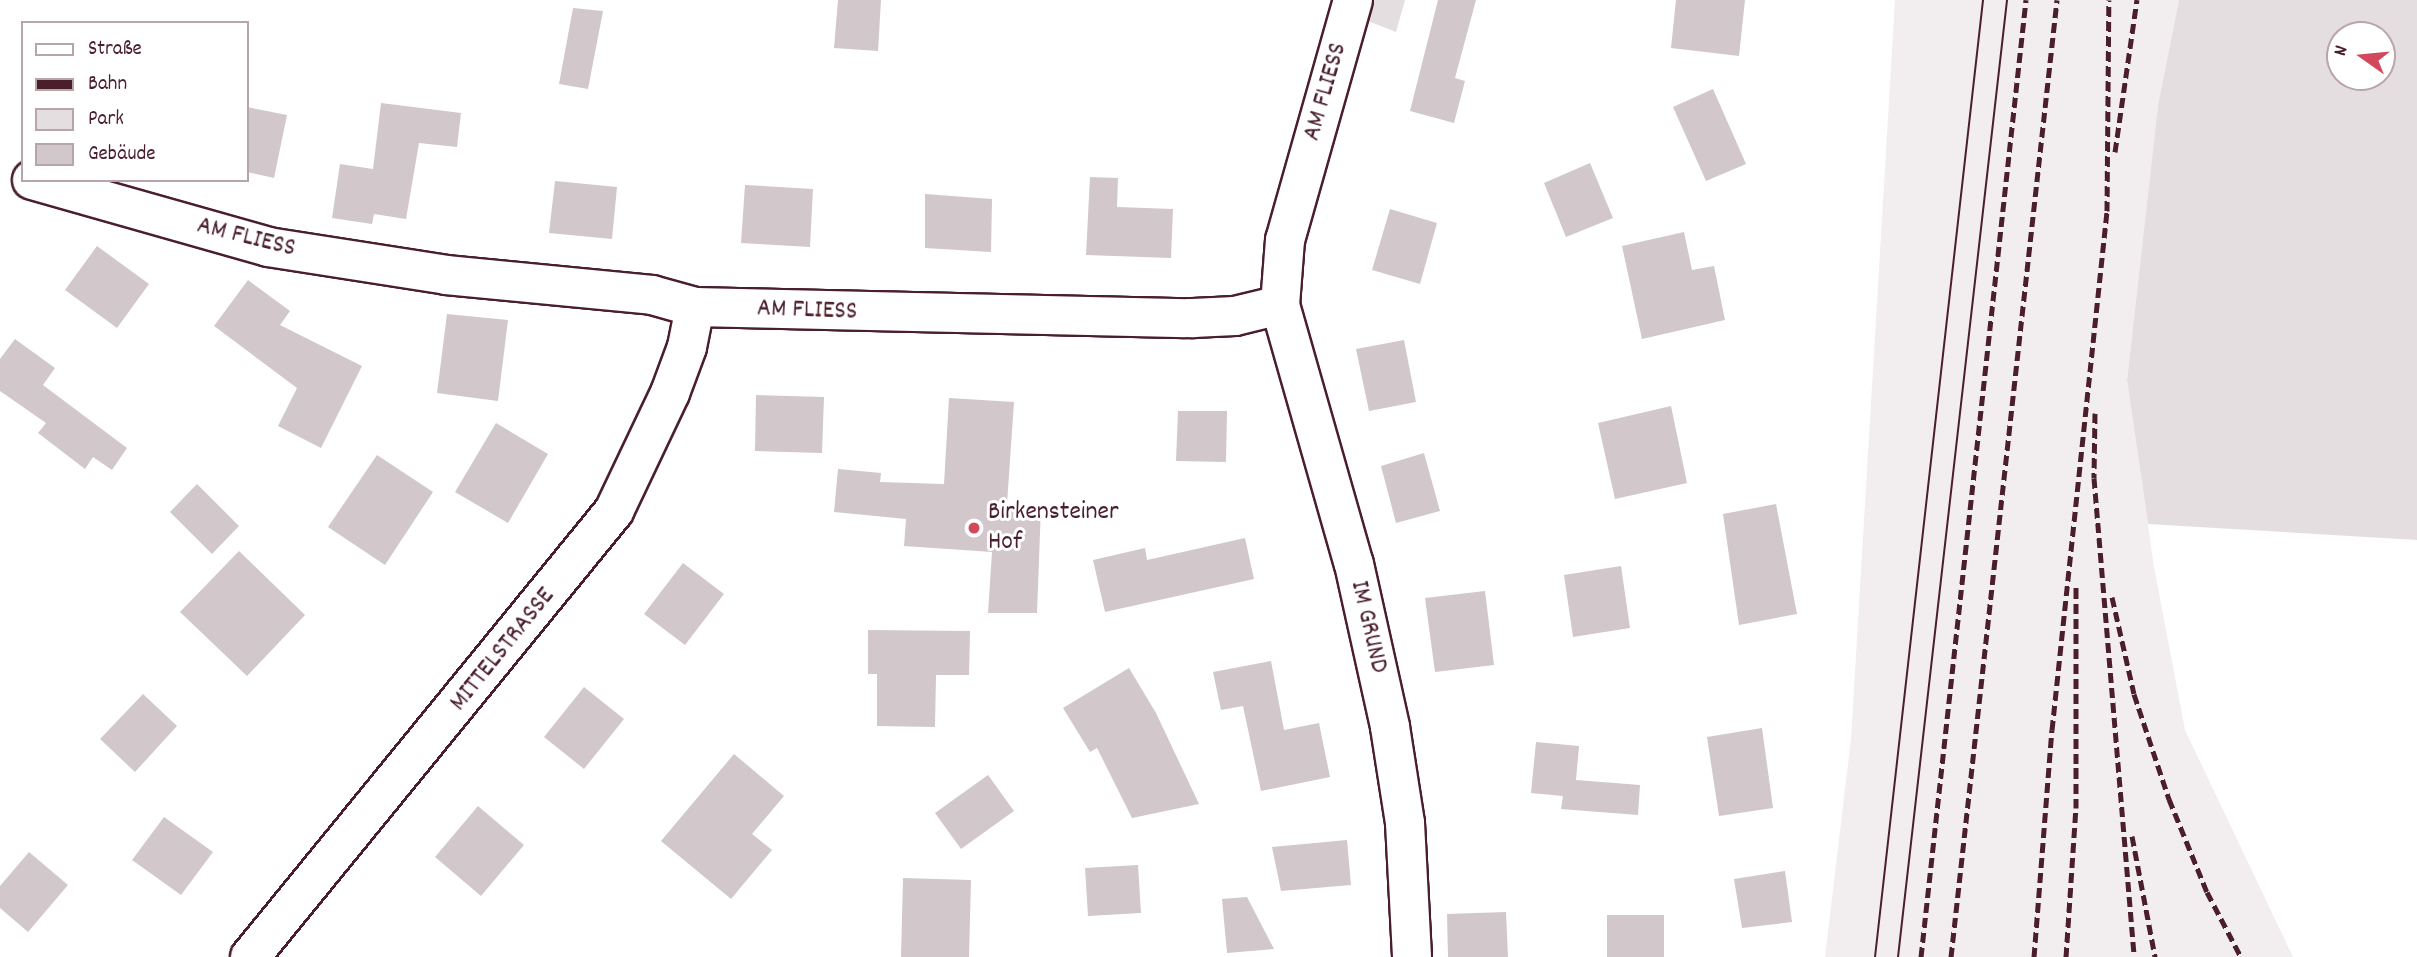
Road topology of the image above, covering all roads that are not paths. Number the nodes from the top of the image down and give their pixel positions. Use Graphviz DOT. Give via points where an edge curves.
graph roads {
  1 [pos="1353,0"];
  2 [pos="0,170"];
  3 [pos="21,177"];
  4 [pos="39,182"];
  5 [pos="1280,305"];
  6 [pos="695,307"];
  7 [pos="250,957"];
  8 [pos="1412,957"];
  1 -- 5 [label="street, AM FLIESS" via="1284,240"];
  2 -- 3 [label="street"];
  4 -- 6 [label="street, AM FLIESS" via="268,247 446,275 652,295"];
  5 -- 6 [label="street, AM FLIESS" via="1235,316 1193,318"];
  5 -- 8 [label="street, IM GRUND" via="1354,564 1390,727 1405,823"];
  6 -- 7 [label="street, MITTELSTRASSE" via="670,393 614,511"];
}
